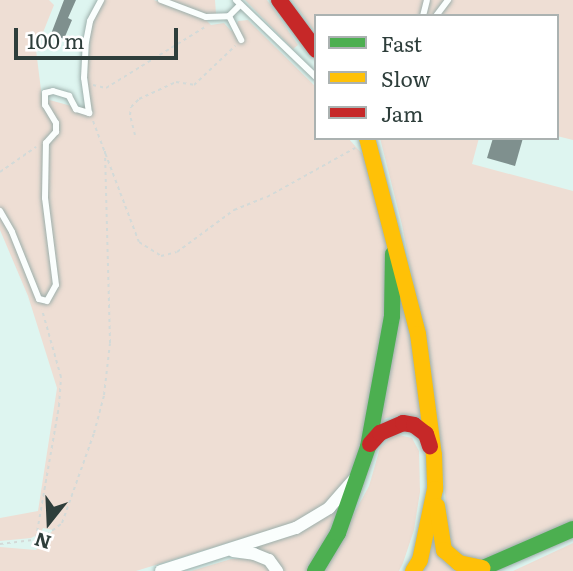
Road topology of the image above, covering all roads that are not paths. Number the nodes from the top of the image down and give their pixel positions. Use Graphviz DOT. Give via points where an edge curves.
graph roads {
  1 [pos="101,0"];
  2 [pos="161,0"];
  3 [pos="279,0"];
  4 [pos="238,3"];
  5 [pos="229,16"];
  6 [pos="241,40"];
  7 [pos="314,47"];
  8 [pos="314,75"];
  9 [pos="367,140"];
  10 [pos="0,211"];
  11 [pos="393,231"];
  12 [pos="368,447"];
  13 [pos="434,454"];
  14 [pos="361,471"];
  15 [pos="435,489"];
  16 [pos="573,529"];
  17 [pos="229,551"];
  18 [pos="479,569"];
  19 [pos="161,571"];
  20 [pos="277,571"];
  21 [pos="315,571"];
  22 [pos="413,571"];
  1 -- 10 [label="lane" via="90,21 85,81 89,113 76,109 69,96 45,93 45,105 56,123 56,132 46,143 45,198 56,285 50,299 39,299"];
  2 -- 5 [label="lane" via="212,17"];
  3 -- 7 [label="main road"];
  4 -- 5 [label="lane"];
  4 -- 8 [label="lane"];
  5 -- 6 [label="lane"];
  9 -- 11 [label="main road"];
  11 -- 12 [label="main road" via="392,316"];
  11 -- 13 [label="main road" via="418,334"];
  12 -- 13 [label="main road" via="380,433 403,423 426,434"];
  12 -- 14 [label="main road"];
  13 -- 15 [label="main road"];
  14 -- 17 [label="street" via="313,519"];
  14 -- 21 [label="main road" via="338,533"];
  15 -- 18 [label="main road" via="444,550 459,563"];
  15 -- 22 [label="main road" via="420,560"];
  16 -- 18 [label="main road"];
  17 -- 19 [label="street"];
  17 -- 20 [label="street" via="269,560"];
}
